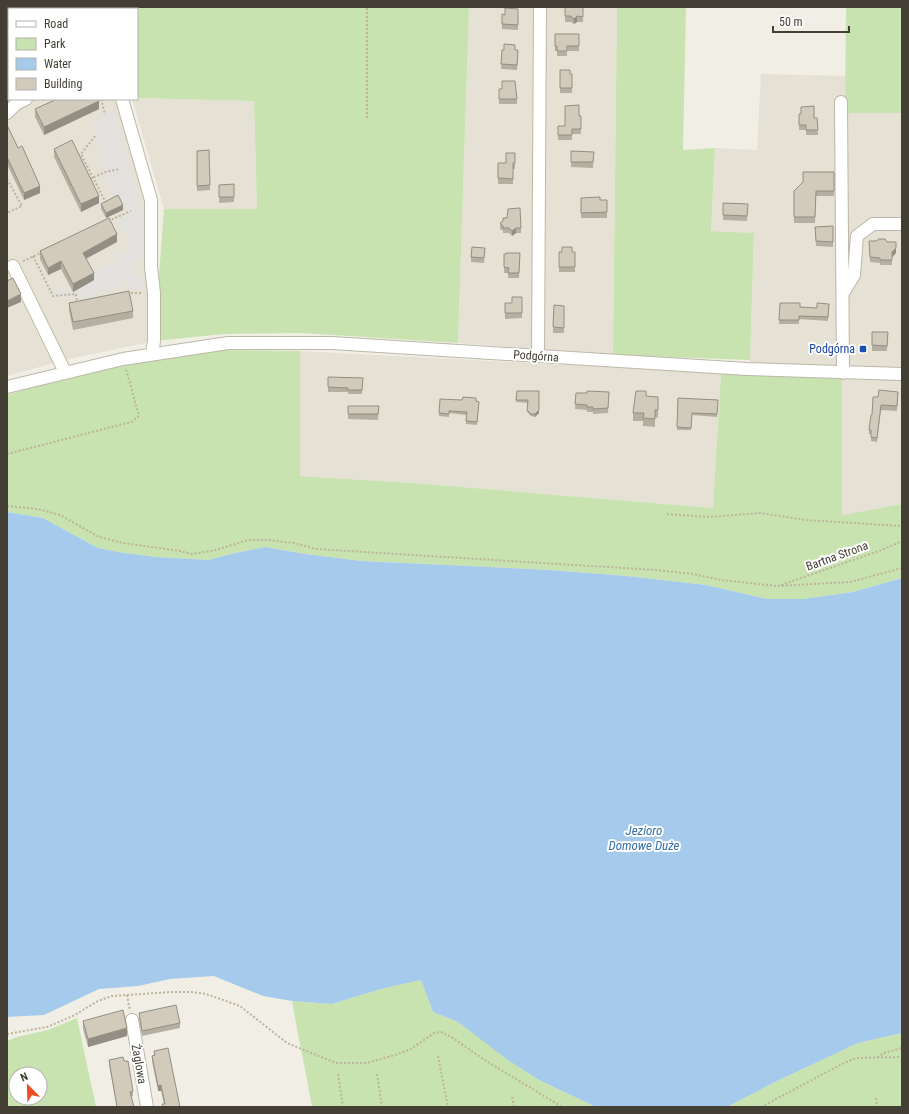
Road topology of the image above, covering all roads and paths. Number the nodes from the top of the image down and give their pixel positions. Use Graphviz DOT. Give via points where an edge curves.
graph roads {
  1 [pos="367,7"];
  2 [pos="540,7"];
  3 [pos="19,100"];
  4 [pos="101,100"];
  5 [pos="122,100"];
  6 [pos="841,102"];
  7 [pos="7,113"];
  8 [pos="105,115"];
  9 [pos="367,118"];
  10 [pos="95,136"];
  11 [pos="120,169"];
  12 [pos="93,178"];
  13 [pos="7,179"];
  14 [pos="90,179"];
  15 [pos="106,203"];
  16 [pos="131,211"];
  17 [pos="7,213"];
  18 [pos="104,223"];
  19 [pos="902,224"];
  20 [pos="47,250"];
  21 [pos="33,256"];
  22 [pos="13,266"];
  23 [pos="154,293"];
  24 [pos="843,293"];
  25 [pos="121,294"];
  26 [pos="84,302"];
  27 [pos="152,354"];
  28 [pos="538,356"];
  29 [pos="123,359"];
  30 [pos="65,372"];
  31 [pos="844,373"];
  32 [pos="902,374"];
  33 [pos="7,387"];
  34 [pos="7,454"];
  35 [pos="7,506"];
  36 [pos="668,514"];
  37 [pos="902,526"];
  38 [pos="902,541"];
  39 [pos="902,568"];
  40 [pos="777,586"];
  41 [pos="127,995"];
  42 [pos="132,1020"];
  43 [pos="7,1034"];
  44 [pos="902,1048"];
  45 [pos="438,1056"];
  46 [pos="902,1057"];
  47 [pos="876,1058"];
  48 [pos="338,1074"];
  49 [pos="377,1074"];
  50 [pos="512,1098"];
  51 [pos="876,1098"];
  52 [pos="147,1107"];
  53 [pos="343,1107"];
  54 [pos="382,1107"];
  55 [pos="448,1107"];
  56 [pos="514,1107"];
  57 [pos="562,1107"];
  58 [pos="761,1107"];
  59 [pos="877,1107"];
  1 -- 9 [label="path"];
  2 -- 28 [label="street"];
  3 -- 7 [label="street"];
  4 -- 8 [label="path"];
  5 -- 23 [label="street" via="151,200 151,267"];
  6 -- 24 [label="street"];
  10 -- 12 [label="path" via="82,154"];
  11 -- 12 [label="path"];
  12 -- 14 [label="path"];
  12 -- 15 [label="path"];
  13 -- 17 [label="path" via="22,206"];
  16 -- 18 [label="path"];
  19 -- 24 [label="street" via="873,224 857,236 854,275"];
  20 -- 21 [label="path"];
  21 -- 22 [label="path"];
  21 -- 26 [label="path" via="52,296 76,294 77,304"];
  22 -- 30 [label="street"];
  23 -- 25 [label="path"];
  23 -- 27 [label="street"];
  24 -- 31 [label="street"];
  27 -- 28 [label="street, Podgórna" via="228,343 332,343"];
  27 -- 29 [label="street, Podgórna"];
  28 -- 31 [label="street, Podgórna"];
  29 -- 30 [label="street, Podgórna"];
  29 -- 34 [label="path" via="139,416 131,422"];
  30 -- 33 [label="street, Podgórna"];
  31 -- 32 [label="street, Podgórna"];
  35 -- 40 [label="path" via="38,509 60,515 99,537 117,542 192,554 248,540 268,540 316,548 656,570"];
  36 -- 37 [label="path" via="709,517 760,513 806,520"];
  38 -- 40 [label="path, Bartna Strona"];
  39 -- 40 [label="path" via="850,582"];
  41 -- 42 [label="path"];
  41 -- 43 [label="path" via="112,996 98,1001 48,1027"];
  41 -- 57 [label="path" via="178,992 206,994 240,1006 287,1043 336,1063 367,1063 395,1055 411,1049 434,1033 441,1032"];
  42 -- 52 [label="street, Żaglowa"];
  44 -- 47 [label="path"];
  45 -- 55 [label="path"];
  46 -- 47 [label="path"];
  47 -- 58 [label="path" via="856,1058"];
  48 -- 53 [label="path"];
  49 -- 54 [label="path"];
  50 -- 56 [label="path"];
  51 -- 59 [label="path"];
}
